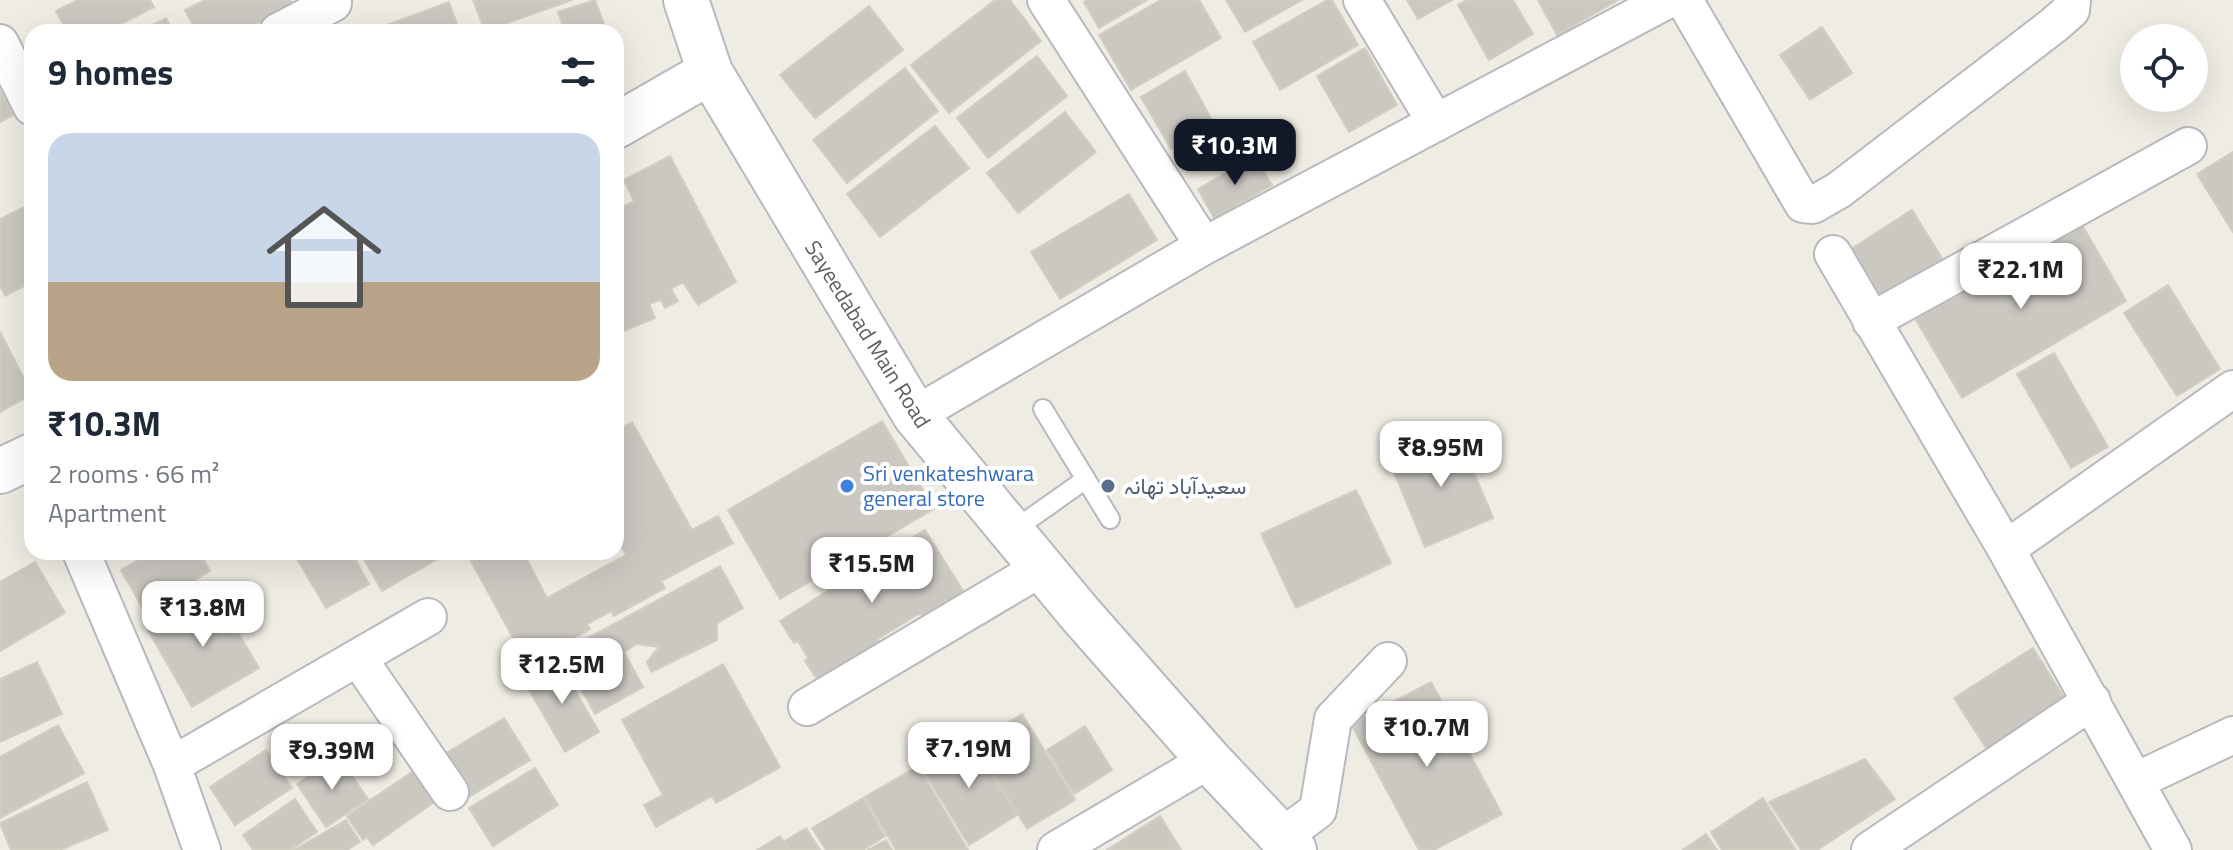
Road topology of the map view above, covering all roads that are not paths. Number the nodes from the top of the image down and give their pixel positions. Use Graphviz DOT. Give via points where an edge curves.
graph roads {
  1 [pos="686,0"];
  2 [pos="1046,0"];
  3 [pos="1362,0"];
  4 [pos="1667,0"];
  5 [pos="1684,0"];
  6 [pos="2072,0"];
  7 [pos="336,12"];
  8 [pos="301,24"];
  9 [pos="0,43"];
  10 [pos="710,72"];
  11 [pos="24,91"];
  12 [pos="624,121"];
  13 [pos="1436,123"];
  14 [pos="2188,146"];
  15 [pos="1204,246"];
  16 [pos="1833,254"];
  17 [pos="1871,321"];
  18 [pos="2233,389"];
  19 [pos="1043,409"];
  20 [pos="915,415"];
  21 [pos="24,460"];
  22 [pos="0,471"];
  23 [pos="1086,479"];
  24 [pos="1110,519"];
  25 [pos="1011,532"];
  26 [pos="2006,549"];
  27 [pos="84,560"];
  28 [pos="1041,568"];
  29 [pos="428,617"];
  30 [pos="358,658"];
  31 [pos="1388,661"];
  32 [pos="2092,701"];
  33 [pos="807,707"];
  34 [pos="2233,735"];
  35 [pos="1209,760"];
  36 [pos="172,765"];
  37 [pos="2136,781"];
  38 [pos="450,792"];
  39 [pos="1288,844"];
  40 [pos="202,850"];
  41 [pos="1056,850"];
  42 [pos="1870,850"];
  43 [pos="2173,850"];
  1 -- 10 [label="main road, Sayeedabad Main Road"];
  2 -- 15 [label="street"];
  3 -- 13 [label="street"];
  4 -- 13 [label="street"];
  5 -- 6 [label="street" via="1803,204 1813,205 2054,25 2071,10"];
  7 -- 8 [label="street"];
  9 -- 11 [label="street"];
  10 -- 12 [label="main road"];
  10 -- 20 [label="main road, Sayeedabad Main Road"];
  13 -- 15 [label="street"];
  14 -- 17 [label="street"];
  15 -- 20 [label="street"];
  16 -- 17 [label="street"];
  17 -- 26 [label="street"];
  18 -- 26 [label="street"];
  19 -- 23 [label="lane"];
  20 -- 25 [label="main road, Sayeedabad Main Road"];
  21 -- 22 [label="main road"];
  23 -- 24 [label="lane"];
  23 -- 25 [label="lane"];
  25 -- 28 [label="main road, Sayeedabad Main Road"];
  26 -- 32 [label="street"];
  27 -- 36 [label="street"];
  28 -- 33 [label="street"];
  28 -- 35 [label="main road, Sayeedabad Main Road"];
  29 -- 30 [label="street"];
  30 -- 36 [label="street"];
  30 -- 38 [label="street"];
  31 -- 39 [label="street" via="1333,719 1318,810"];
  32 -- 37 [label="street"];
  32 -- 42 [label="street"];
  34 -- 37 [label="street"];
  35 -- 39 [label="main road, Sayeedabad Main Road"];
  35 -- 41 [label="street"];
  36 -- 40 [label="street"];
  37 -- 43 [label="street"];
}
